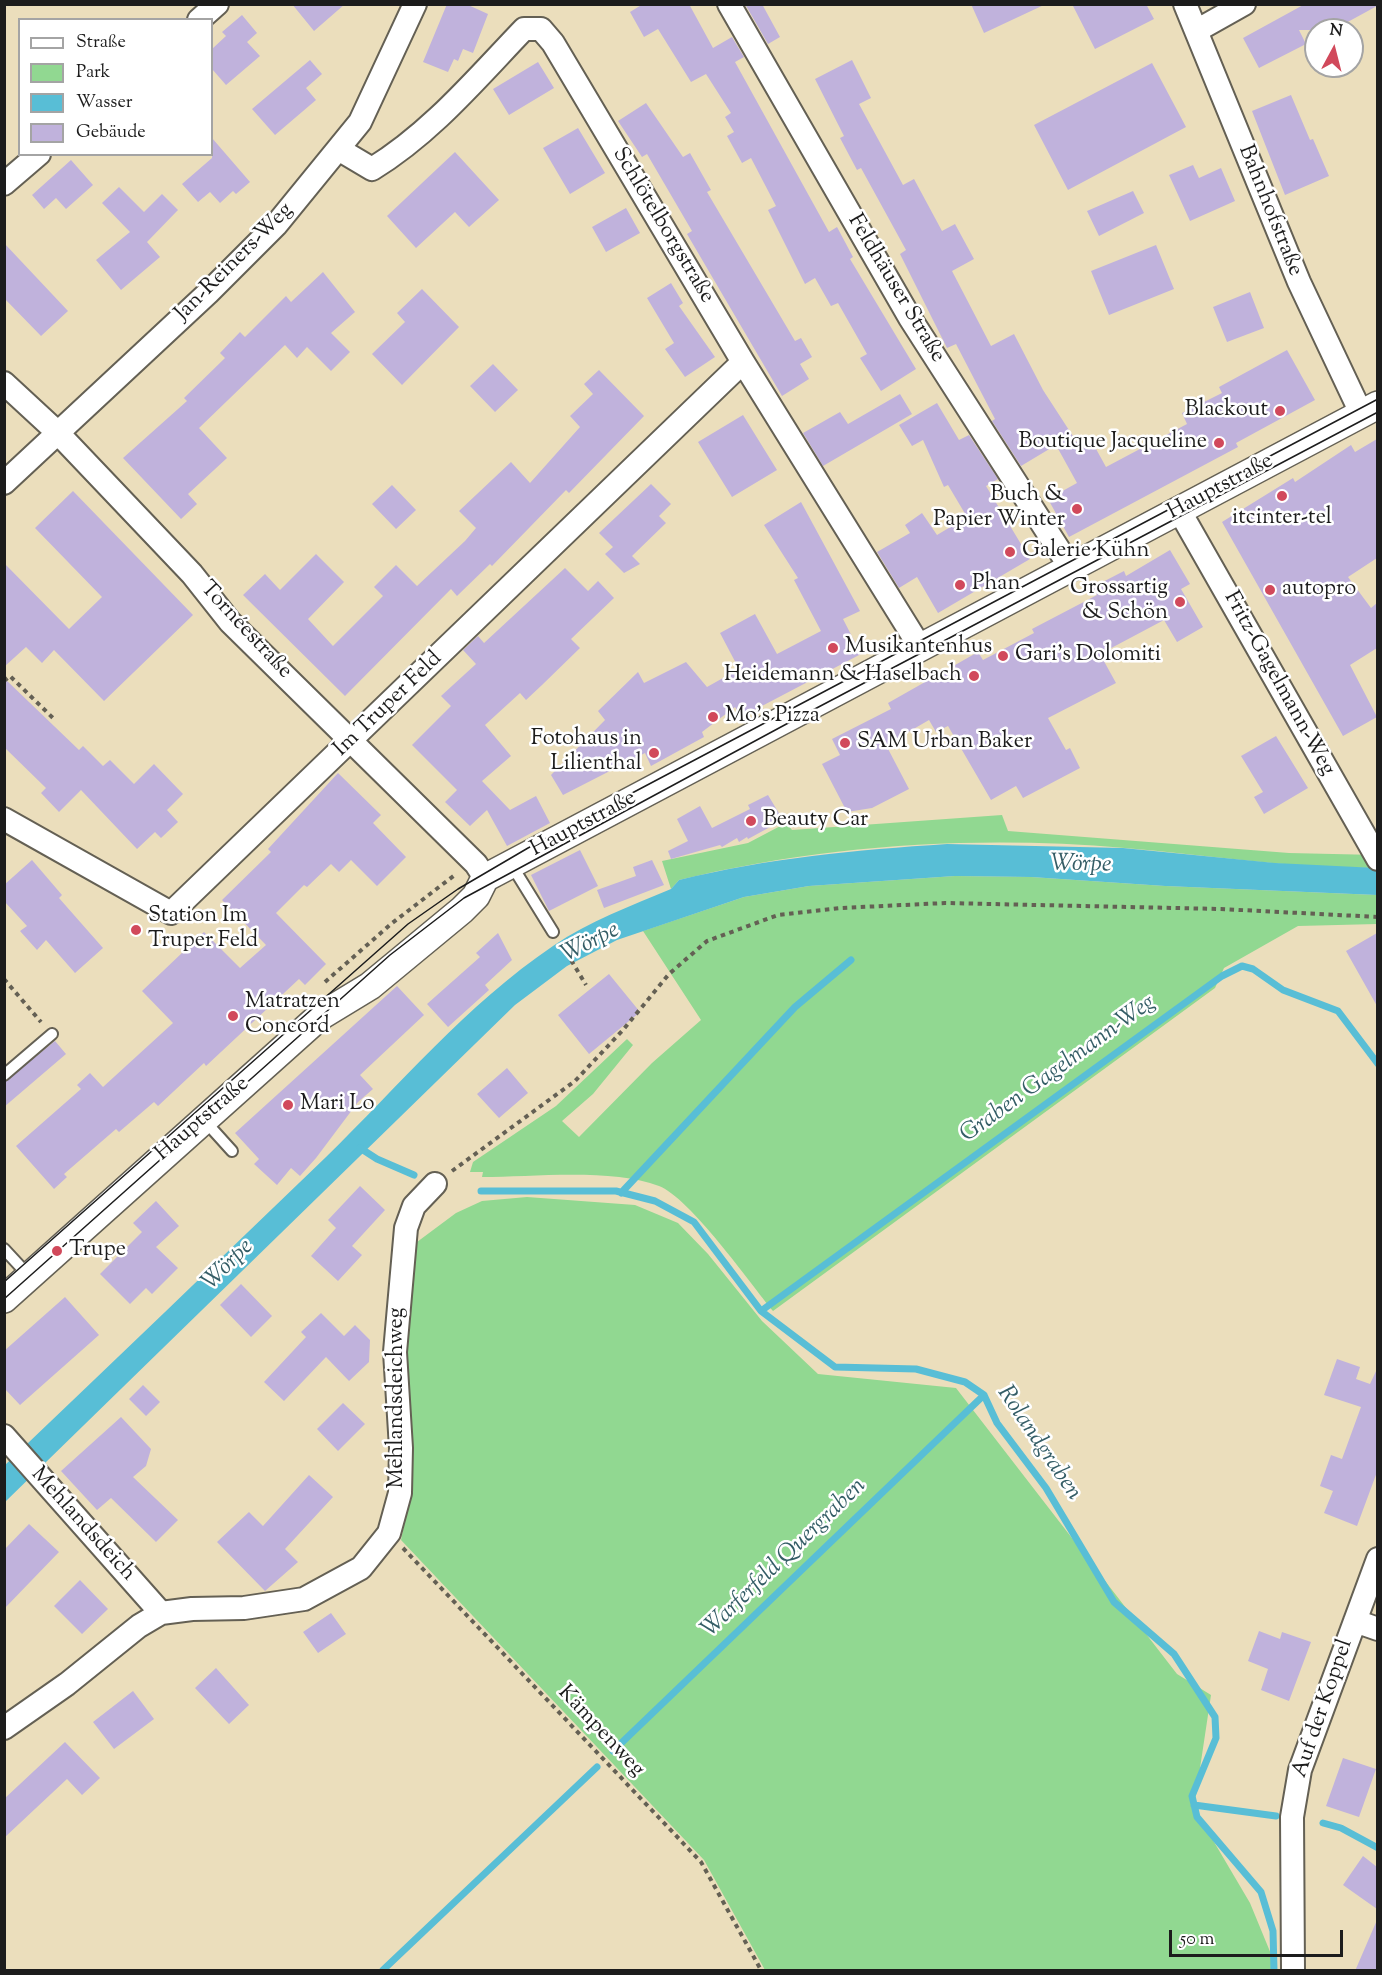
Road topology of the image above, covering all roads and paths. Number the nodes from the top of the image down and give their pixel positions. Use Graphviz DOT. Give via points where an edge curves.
graph roads {
  1 [pos="217,4"];
  2 [pos="729,4"];
  3 [pos="1185,4"];
  4 [pos="1244,4"];
  5 [pos="407,8"];
  6 [pos="201,18"];
  7 [pos="1196,31"];
  8 [pos="340,150"];
  9 [pos="37,156"];
  10 [pos="4,184"];
  11 [pos="743,362"];
  12 [pos="4,383"];
  13 [pos="1369,409"];
  14 [pos="57,432"];
  15 [pos="4,483"];
  16 [pos="1179,510"];
  17 [pos="1070,567"];
  18 [pos="920,647"];
  19 [pos="4,681"];
  20 [pos="54,719"];
  21 [pos="352,740"];
  22 [pos="4,819"];
  23 [pos="1377,859"];
  24 [pos="511,864"];
  25 [pos="485,878"];
  26 [pos="428,894"];
  27 [pos="432,899"];
  28 [pos="1377,917"];
  29 [pos="554,932"];
  30 [pos="4,979"];
  31 [pos="586,985"];
  32 [pos="52,1034"];
  33 [pos="4,1075"];
  34 [pos="204,1119"];
  35 [pos="232,1151"];
  36 [pos="435,1184"];
  37 [pos="4,1249"];
  38 [pos="13,1287"];
  39 [pos="10,1444"];
  40 [pos="389,1533"];
  41 [pos="1377,1559"];
  42 [pos="161,1613"];
  43 [pos="1355,1622"];
  44 [pos="1377,1629"];
  45 [pos="4,1728"];
  46 [pos="761,1971"];
  47 [pos="1293,1971"];
  1 -- 6 [label="street"];
  2 -- 17 [label="street, Feldhäuser Straße" via="910,318"];
  3 -- 7 [label="street, Bahnhofstraße"];
  4 -- 7 [label="street"];
  5 -- 8 [label="street, Jan-Reiners-Weg" via="360,122"];
  7 -- 13 [label="street, Bahnhofstraße" via="1299,282"];
  8 -- 11 [label="street, Schlötelborgstraße" via="372,169 432,124 524,29 541,29"];
  8 -- 14 [label="street, Jan-Reiners-Weg" via="276,225 208,293"];
  9 -- 10 [label="street"];
  11 -- 18 [label="street, Schlötelborgstraße"];
  11 -- 21 [label="street, Im Truper Feld"];
  12 -- 14 [label="street, Tornéestraße"];
  13 -- 16 [label="street, Hauptstraße"];
  14 -- 15 [label="street, Jan-Reiners-Weg"];
  14 -- 21 [label="street, Tornéestraße" via="192,574 230,622"];
  16 -- 17 [label="street, Hauptstraße"];
  16 -- 23 [label="street, Fritz-Gagelmann-Weg"];
  17 -- 18 [label="street, Hauptstraße"];
  18 -- 24 [label="street, Hauptstraße"];
  19 -- 20 [label="path" via="10,676"];
  21 -- 22 [label="street, Im Truper Feld" via="171,913"];
  21 -- 25 [label="street, Tornéestraße" via="476,864"];
  24 -- 25 [label="street, Hauptstraße"];
  24 -- 29 [label="lane"];
  25 -- 34 [label="street, Hauptstraße" via="476,896 462,910 370,986 319,1017"];
  26 -- 27 [label="path"];
  28 -- 36 [label="path" via="945,903 778,915 707,941 669,974 575,1081"];
  29 -- 31 [label="path"];
  30 -- 32 [label="path"];
  32 -- 33 [label="lane"];
  34 -- 35 [label="lane"];
  34 -- 38 [label="street, Hauptstraße"];
  36 -- 40 [label="street, Mehlandsdeichweg" via="414,1206 406,1228 395,1352 400,1493"];
  37 -- 38 [label="lane"];
  39 -- 42 [label="street, Mehlandsdeich"];
  40 -- 42 [label="street, Mehlandsdeichweg" via="361,1568 303,1599 244,1608"];
  40 -- 46 [label="path, Kämpenweg" via="701,1862"];
  41 -- 43 [label="street, Auf der Koppel"];
  42 -- 45 [label="street, Mehlandsdeichweg"];
  43 -- 44 [label="street"];
  43 -- 47 [label="street, Auf der Koppel" via="1300,1770 1292,1817"];
}
